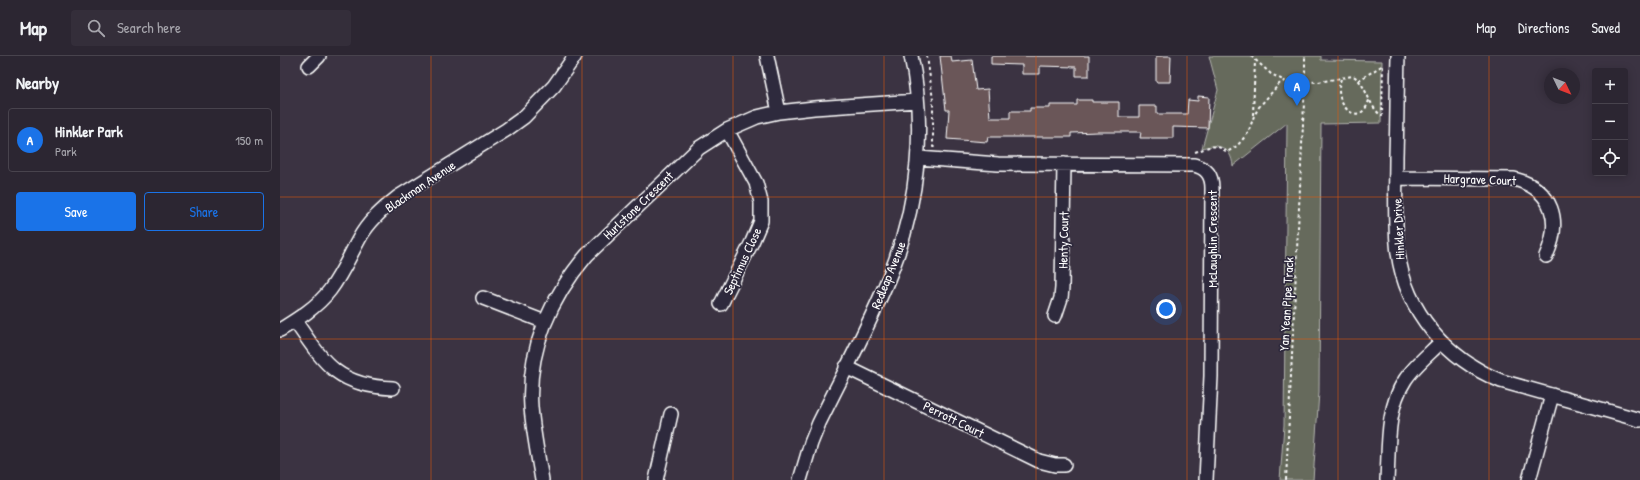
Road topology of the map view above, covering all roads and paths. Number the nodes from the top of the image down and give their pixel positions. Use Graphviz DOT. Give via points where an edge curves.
graph roads {
  1 [pos="319,56"];
  2 [pos="575,56"];
  3 [pos="767,56"];
  4 [pos="911,56"];
  5 [pos="927,56"];
  6 [pos="1251,56"];
  7 [pos="1304,56"];
  8 [pos="1398,56"];
  9 [pos="1256,60"];
  10 [pos="309,66"];
  11 [pos="1340,79"];
  12 [pos="1359,80"];
  13 [pos="1285,82"];
  14 [pos="1304,82"];
  15 [pos="1369,99"];
  16 [pos="918,101"];
  17 [pos="779,112"];
  18 [pos="1254,116"];
  19 [pos="728,130"];
  20 [pos="940,147"];
  21 [pos="1189,153"];
  22 [pos="918,158"];
  23 [pos="1064,164"];
  24 [pos="1396,178"];
  25 [pos="1546,256"];
  26 [pos="483,298"];
  27 [pos="721,304"];
  28 [pos="1055,316"];
  29 [pos="295,321"];
  30 [pos="545,322"];
  31 [pos="280,330"];
  32 [pos="1442,342"];
  33 [pos="846,367"];
  34 [pos="393,388"];
  35 [pos="1552,395"];
  36 [pos="670,414"];
  37 [pos="1640,420"];
  38 [pos="1064,465"];
  39 [pos="542,480"];
  40 [pos="656,480"];
  41 [pos="800,480"];
  42 [pos="1206,480"];
  43 [pos="1286,480"];
  44 [pos="1387,480"];
  45 [pos="1530,480"];
  1 -- 10 [label="street"];
  2 -- 29 [label="street, Blackman Avenue" via="554,86 524,117 398,197 376,217 359,239 329,291"];
  3 -- 17 [label="street"];
  4 -- 16 [label="street, Redleap Avenue"];
  5 -- 20 [label="path" via="933,100 933,147"];
  6 -- 9 [label="path"];
  7 -- 14 [label="path, Yan Yean Pipe Track"];
  8 -- 24 [label="street, Hinkler Drive"];
  9 -- 13 [label="path" via="1271,74"];
  9 -- 18 [label="path"];
  11 -- 12 [label="path" via="1350,76"];
  11 -- 14 [label="path"];
  11 -- 15 [label="path" via="1340,101 1346,110 1359,113 1366,108"];
  12 -- 15 [label="path"];
  12 -- 15 [label="path" via="1383,65 1382,116 1373,108"];
  13 -- 14 [label="path"];
  13 -- 18 [label="path" via="1275,87"];
  14 -- 43 [label="path, Yan Yean Pipe Track"];
  16 -- 17 [label="street, Hurlstone Crescent"];
  16 -- 22 [label="street, Redleap Avenue"];
  17 -- 19 [label="street, Hurlstone Crescent" via="758,117"];
  18 -- 21 [label="path" via="1248,133 1232,150 1227,152 1214,146"];
  19 -- 27 [label="street, Septimus Close" via="756,183 761,213 758,231"];
  19 -- 30 [label="street, Hurlstone Crescent" via="693,153 587,255 564,284"];
  22 -- 23 [label="street, McLaughlin Crescent" via="987,164"];
  22 -- 33 [label="street, Redleap Avenue" via="909,215 894,266"];
  23 -- 28 [label="street, Henty Court" via="1062,288"];
  23 -- 42 [label="street, McLaughlin Crescent" via="1194,165 1203,168 1210,176 1211,376"];
  24 -- 25 [label="street, Hargrave Court" via="1514,178 1530,184 1544,196 1552,213 1552,239"];
  24 -- 32 [label="street, Hinkler Drive" via="1396,234 1401,269 1420,315"];
  26 -- 30 [label="street"];
  29 -- 31 [label="street, Blackman Avenue"];
  29 -- 34 [label="street" via="323,360 338,374 367,386"];
  30 -- 39 [label="street, Hurlstone Crescent" via="535,358 531,392"];
  32 -- 35 [label="street, Hinkler Drive" via="1459,357 1489,376"];
  32 -- 44 [label="street" via="1405,380 1394,402"];
  33 -- 38 [label="street, Perrott Court" via="1039,461"];
  33 -- 41 [label="street, Redleap Avenue" via="811,442"];
  35 -- 37 [label="street, Hinkler Drive"];
  35 -- 45 [label="street"];
  36 -- 40 [label="street"];
}
